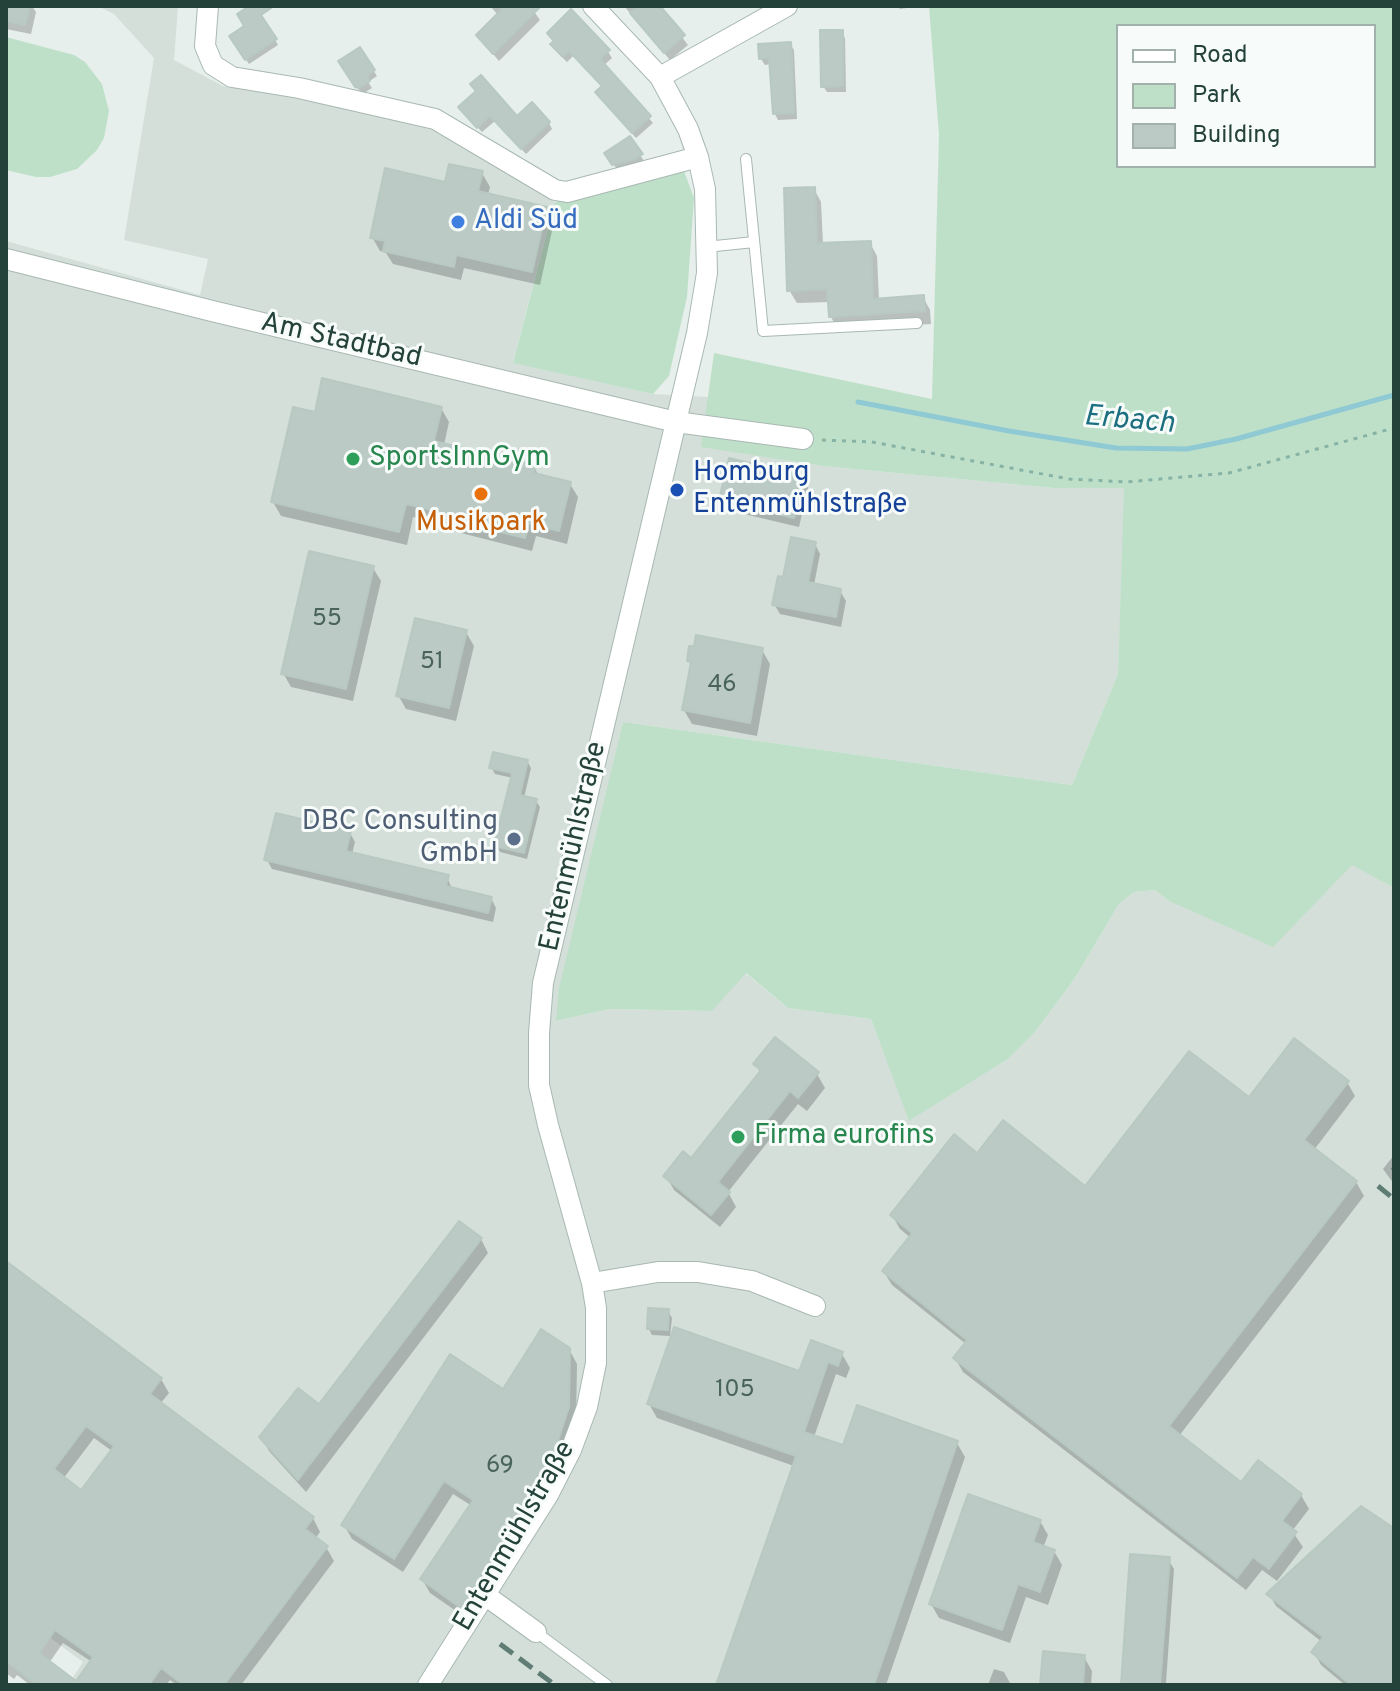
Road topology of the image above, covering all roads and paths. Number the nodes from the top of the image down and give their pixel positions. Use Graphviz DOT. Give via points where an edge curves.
graph roads {
  1 [pos="208,6"];
  2 [pos="593,6"];
  3 [pos="787,6"];
  4 [pos="660,77"];
  5 [pos="698,157"];
  6 [pos="746,159"];
  7 [pos="754,242"];
  8 [pos="706,247"];
  9 [pos="6,259"];
  10 [pos="917,323"];
  11 [pos="676,422"];
  12 [pos="1394,428"];
  13 [pos="803,439"];
  14 [pos="592,1283"];
  15 [pos="815,1306"];
  16 [pos="485,1595"];
  17 [pos="536,1632"];
  18 [pos="428,1685"];
  19 [pos="607,1685"];
  1 -- 5 [label="street" via="205,46 213,65 232,77 435,119 555,190 567,192"];
  2 -- 4 [label="street, Entenmühlstraße"];
  3 -- 4 [label="street"];
  4 -- 5 [label="street, Entenmühlstraße"];
  5 -- 8 [label="street, Entenmühlstraße" via="705,189"];
  6 -- 7 [label="lane"];
  7 -- 8 [label="lane"];
  7 -- 10 [label="lane" via="763,331"];
  8 -- 11 [label="street, Entenmühlstraße" via="704,304"];
  9 -- 11 [label="street, Am Stadtbad"];
  11 -- 13 [label="street, Am Stadtbad"];
  11 -- 14 [label="street, Entenmühlstraße" via="543,983 539,1085"];
  12 -- 13 [label="path" via="1229,473 1126,482 1069,479 872,442"];
  14 -- 15 [label="street" via="658,1272 698,1272 752,1281"];
  14 -- 16 [label="street, Entenmühlstraße" via="596,1363 587,1407 548,1495"];
  16 -- 17 [label="street"];
  16 -- 18 [label="street, Entenmühlstraße"];
  17 -- 19 [label="lane"];
}
